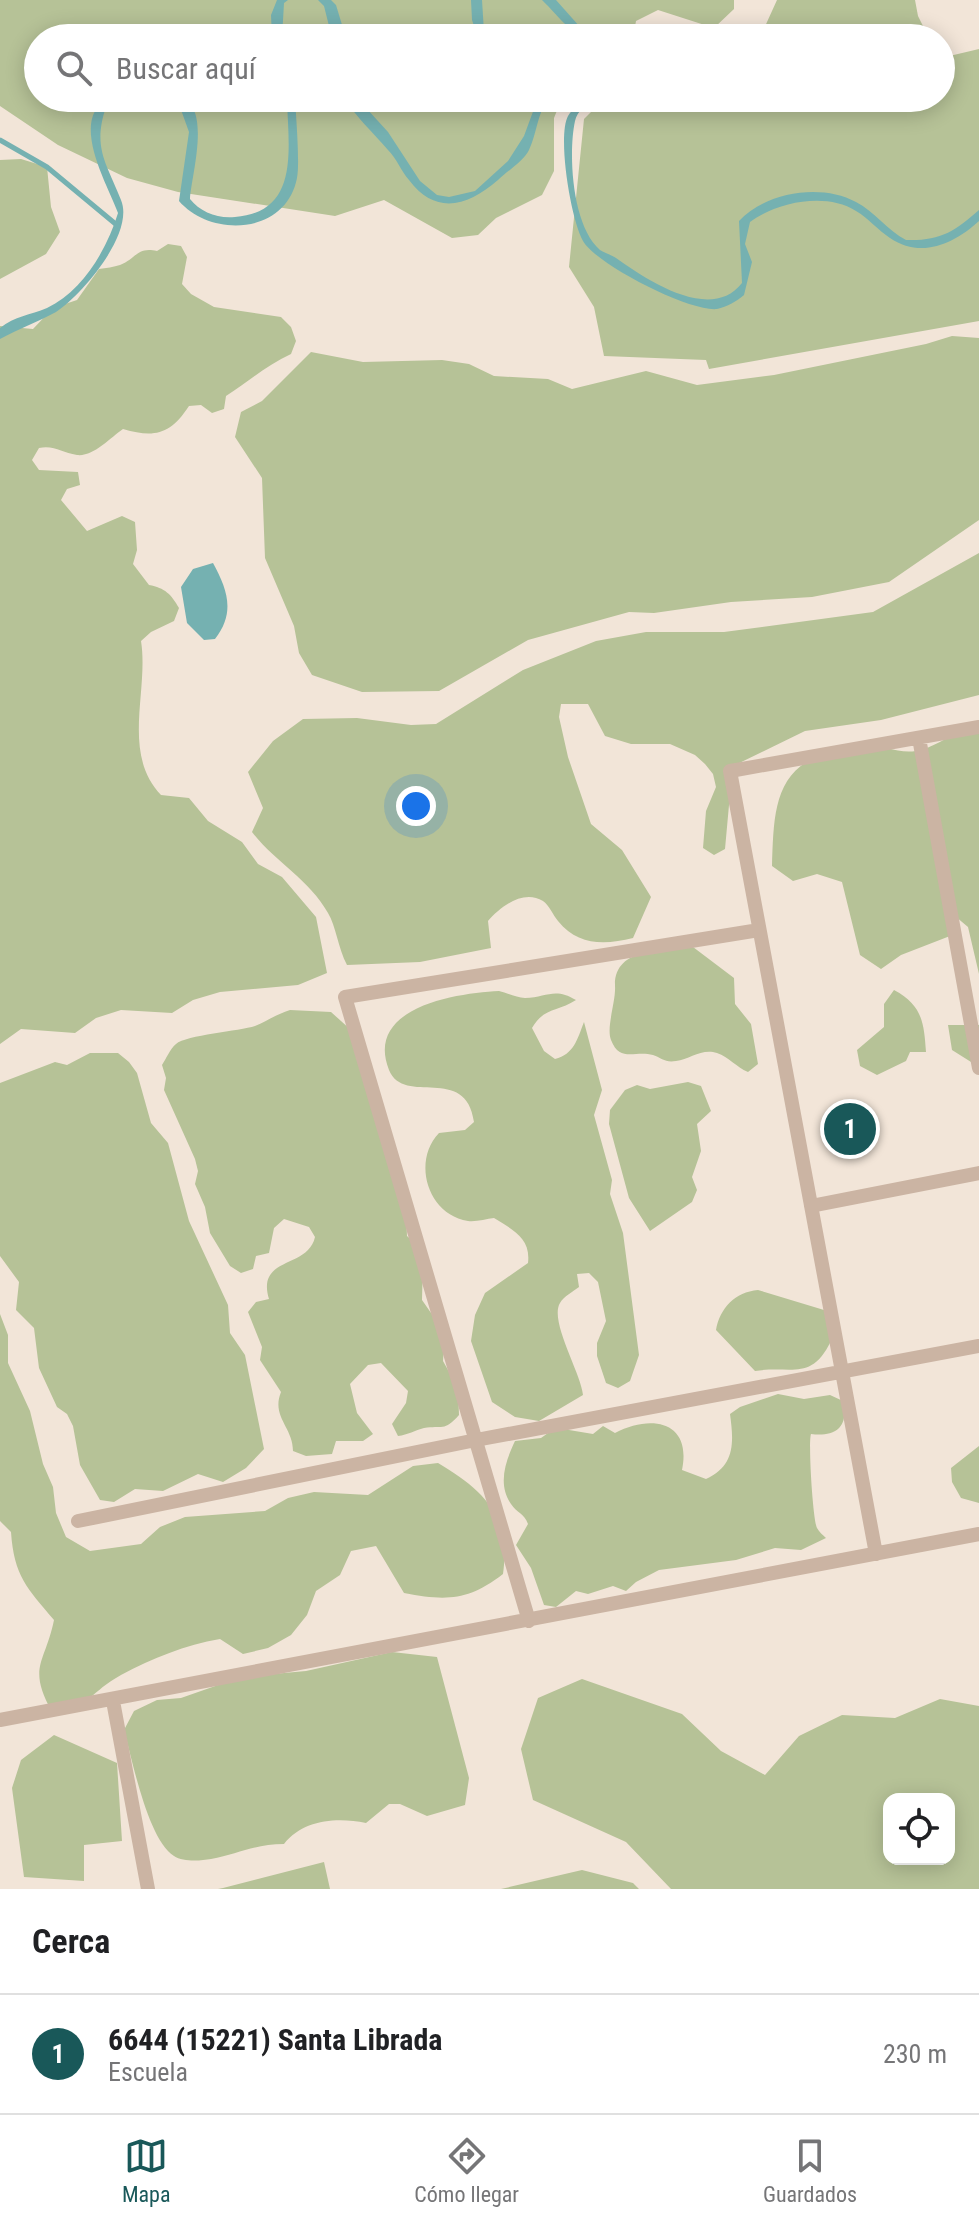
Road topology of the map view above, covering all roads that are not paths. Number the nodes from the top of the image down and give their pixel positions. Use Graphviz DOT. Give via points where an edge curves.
graph roads {
  1 [pos="979,727"];
  2 [pos="919,738"];
  3 [pos="759,930"];
  4 [pos="979,1068"];
  5 [pos="979,1173"];
  6 [pos="811,1206"];
  7 [pos="979,1346"];
  8 [pos="842,1374"];
  9 [pos="476,1440"];
  10 [pos="78,1521"];
  11 [pos="979,1534"];
  12 [pos="876,1554"];
  13 [pos="529,1621"];
  14 [pos="113,1701"];
  15 [pos="0,1720"];
  16 [pos="148,1889"];
  1 -- 2 [label="street"];
  2 -- 3 [label="street" via="730,771"];
  2 -- 4 [label="street"];
  3 -- 6 [label="street"];
  3 -- 9 [label="street" via="345,997"];
  5 -- 6 [label="street"];
  6 -- 8 [label="street"];
  7 -- 8 [label="street"];
  8 -- 9 [label="street"];
  8 -- 12 [label="street"];
  9 -- 10 [label="street"];
  9 -- 13 [label="street"];
  11 -- 12 [label="street"];
  12 -- 13 [label="street"];
  13 -- 14 [label="street"];
  14 -- 15 [label="street"];
  14 -- 16 [label="street"];
}
